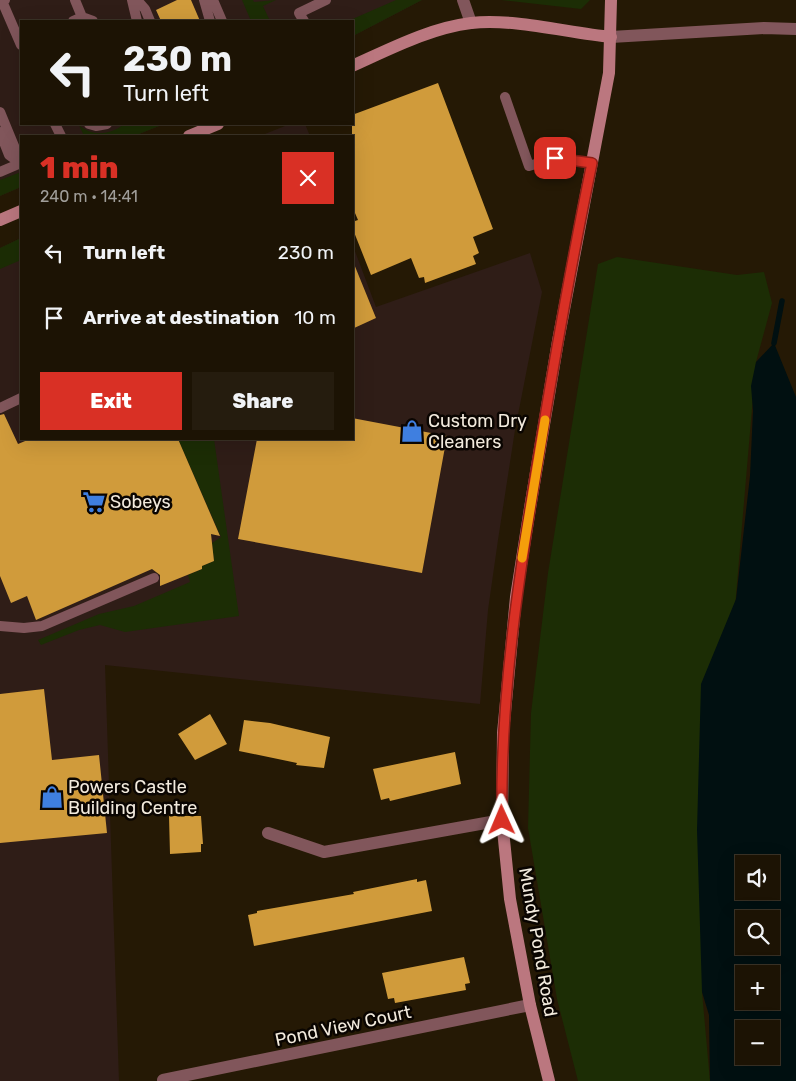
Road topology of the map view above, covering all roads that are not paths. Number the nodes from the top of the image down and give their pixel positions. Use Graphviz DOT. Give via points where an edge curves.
graph roads {
  1 [pos="75,0"];
  2 [pos="132,0"];
  3 [pos="137,0"];
  4 [pos="204,0"];
  5 [pos="213,0"];
  6 [pos="326,0"];
  7 [pos="463,0"];
  8 [pos="611,0"];
  9 [pos="3,1"];
  10 [pos="77,19"];
  11 [pos="137,20"];
  12 [pos="150,20"];
  13 [pos="210,20"];
  14 [pos="222,20"];
  15 [pos="303,20"];
  16 [pos="471,23"];
  17 [pos="796,29"];
  18 [pos="611,38"];
  19 [pos="20,43"];
  20 [pos="354,65"];
  21 [pos="504,97"];
  22 [pos="0,112"];
  23 [pos="216,125"];
  24 [pos="0,132"];
  25 [pos="191,135"];
  26 [pos="20,162"];
  27 [pos="20,163"];
  28 [pos="592,163"];
  29 [pos="20,164"];
  30 [pos="0,172"];
  31 [pos="20,211"];
  32 [pos="0,220"];
  33 [pos="20,398"];
  34 [pos="0,408"];
  35 [pos="154,578"];
  36 [pos="0,626"];
  37 [pos="502,820"];
  38 [pos="268,833"];
  39 [pos="530,1005"];
  40 [pos="162,1080"];
  41 [pos="549,1081"];
  1 -- 10 [label="lane"];
  2 -- 11 [label="lane"];
  3 -- 12 [label="lane"];
  4 -- 13 [label="lane"];
  5 -- 14 [label="lane"];
  6 -- 15 [label="lane" via="299,13"];
  7 -- 16 [label="street"];
  8 -- 18 [label="street, Mundy Pond Road"];
  9 -- 19 [label="lane"];
  16 -- 18 [label="street" via="551,28"];
  16 -- 20 [label="street" via="422,36"];
  17 -- 18 [label="street" via="764,28"];
  18 -- 28 [label="street, Mundy Pond Road" via="610,73"];
  21 -- 28 [label="lane" via="530,166 555,158"];
  22 -- 26 [label="lane"];
  23 -- 25 [label="street"];
  24 -- 27 [label="lane" via="9,155"];
  28 -- 37 [label="street, Mundy Pond Road" via="558,341 516,597 503,733"];
  29 -- 30 [label="lane"];
  31 -- 32 [label="street"];
  33 -- 34 [label="lane"];
  35 -- 36 [label="lane" via="42,626"];
  37 -- 38 [label="street" via="324,852"];
  37 -- 39 [label="street, Mundy Pond Road" via="510,899"];
  39 -- 40 [label="street, Pond View Court"];
  39 -- 41 [label="street, Mundy Pond Road"];
}
